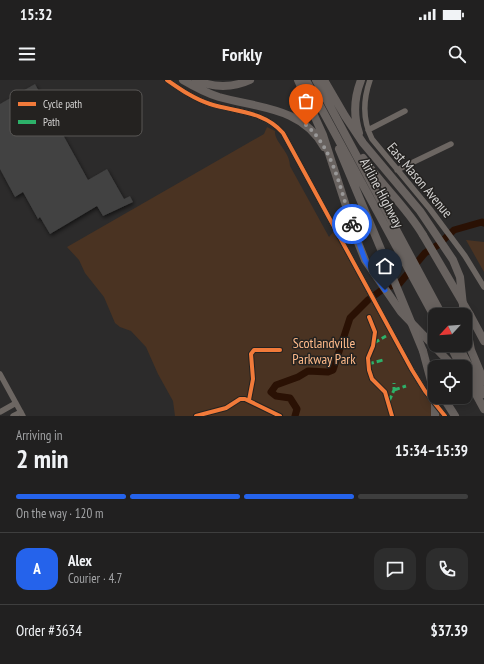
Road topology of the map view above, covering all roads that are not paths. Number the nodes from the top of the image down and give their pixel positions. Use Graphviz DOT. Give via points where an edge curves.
graph roads {
  1 [pos="167,80"];
  2 [pos="183,80"];
  3 [pos="196,80"];
  4 [pos="250,80"];
  5 [pos="298,80"];
  6 [pos="306,80"];
  7 [pos="316,80"];
  8 [pos="324,80"];
  9 [pos="360,80"];
  10 [pos="370,80"];
  11 [pos="405,111"];
  12 [pos="336,118"];
  13 [pos="368,130"];
  14 [pos="338,137"];
  15 [pos="363,144"];
  16 [pos="451,144"];
  17 [pos="329,154"];
  18 [pos="397,170"];
  19 [pos="405,254"];
  20 [pos="419,281"];
  21 [pos="484,287"];
  22 [pos="431,308"];
  23 [pos="437,308"];
  24 [pos="461,308"];
  25 [pos="465,308"];
  26 [pos="472,323"];
  27 [pos="472,325"];
  28 [pos="484,334"];
  29 [pos="484,341"];
  30 [pos="423,351"];
  31 [pos="461,352"];
  32 [pos="472,352"];
  33 [pos="448,360"];
  34 [pos="428,363"];
  35 [pos="428,370"];
  36 [pos="0,374"];
  37 [pos="484,381"];
  38 [pos="472,383"];
  39 [pos="480,394"];
  40 [pos="16,403"];
  41 [pos="435,404"];
  42 [pos="447,404"];
  43 [pos="484,409"];
  44 [pos="0,412"];
  45 [pos="22,414"];
  46 [pos="13,416"];
  47 [pos="436,416"];
  48 [pos="445,416"];
  49 [pos="455,416"];
  1 -- 48 [label="street" via="198,99 259,116 281,130 421,386"];
  2 -- 17 [label="highway" via="212,95 291,115 312,131"];
  3 -- 4 [label="highway" via="222,86"];
  5 -- 17 [label="highway"];
  6 -- 14 [label="highway, Airline Highway"];
  7 -- 12 [label="highway, Airline Highway"];
  8 -- 15 [label="highway"];
  9 -- 15 [label="highway" via="355,112"];
  10 -- 13 [label="street, East Mason Avenue" via="364,103"];
  11 -- 13 [label="street"];
  12 -- 19 [label="highway, Airline Highway"];
  12 -- 24 [label="highway, bridge" via="370,168 408,212 423,234"];
  13 -- 18 [label="street, East Mason Avenue"];
  14 -- 19 [label="highway, Airline Highway"];
  14 -- 30 [label="highway, bridge" via="337,143"];
  15 -- 25 [label="highway" via="432,227 449,253 460,277"];
  16 -- 18 [label="street"];
  17 -- 33 [label="highway" via="365,260 408,320"];
  18 -- 21 [label="street, East Mason Avenue" via="421,196"];
  19 -- 20 [label="highway, Airline Highway"];
  20 -- 22 [label="highway, Airline Highway"];
  20 -- 23 [label="highway, Airline Highway"];
  26 -- 28 [label="highway"];
  27 -- 29 [label="highway"];
  30 -- 34 [label="highway"];
  30 -- 35 [label="highway"];
  31 -- 39 [label="highway"];
  32 -- 37 [label="highway"];
  36 -- 40 [label="street"];
  38 -- 39 [label="highway"];
  39 -- 43 [label="highway"];
  40 -- 44 [label="street"];
  40 -- 45 [label="street"];
  41 -- 47 [label="highway, bridge"];
  42 -- 49 [label="highway"];
  45 -- 46 [label="street"];
}
